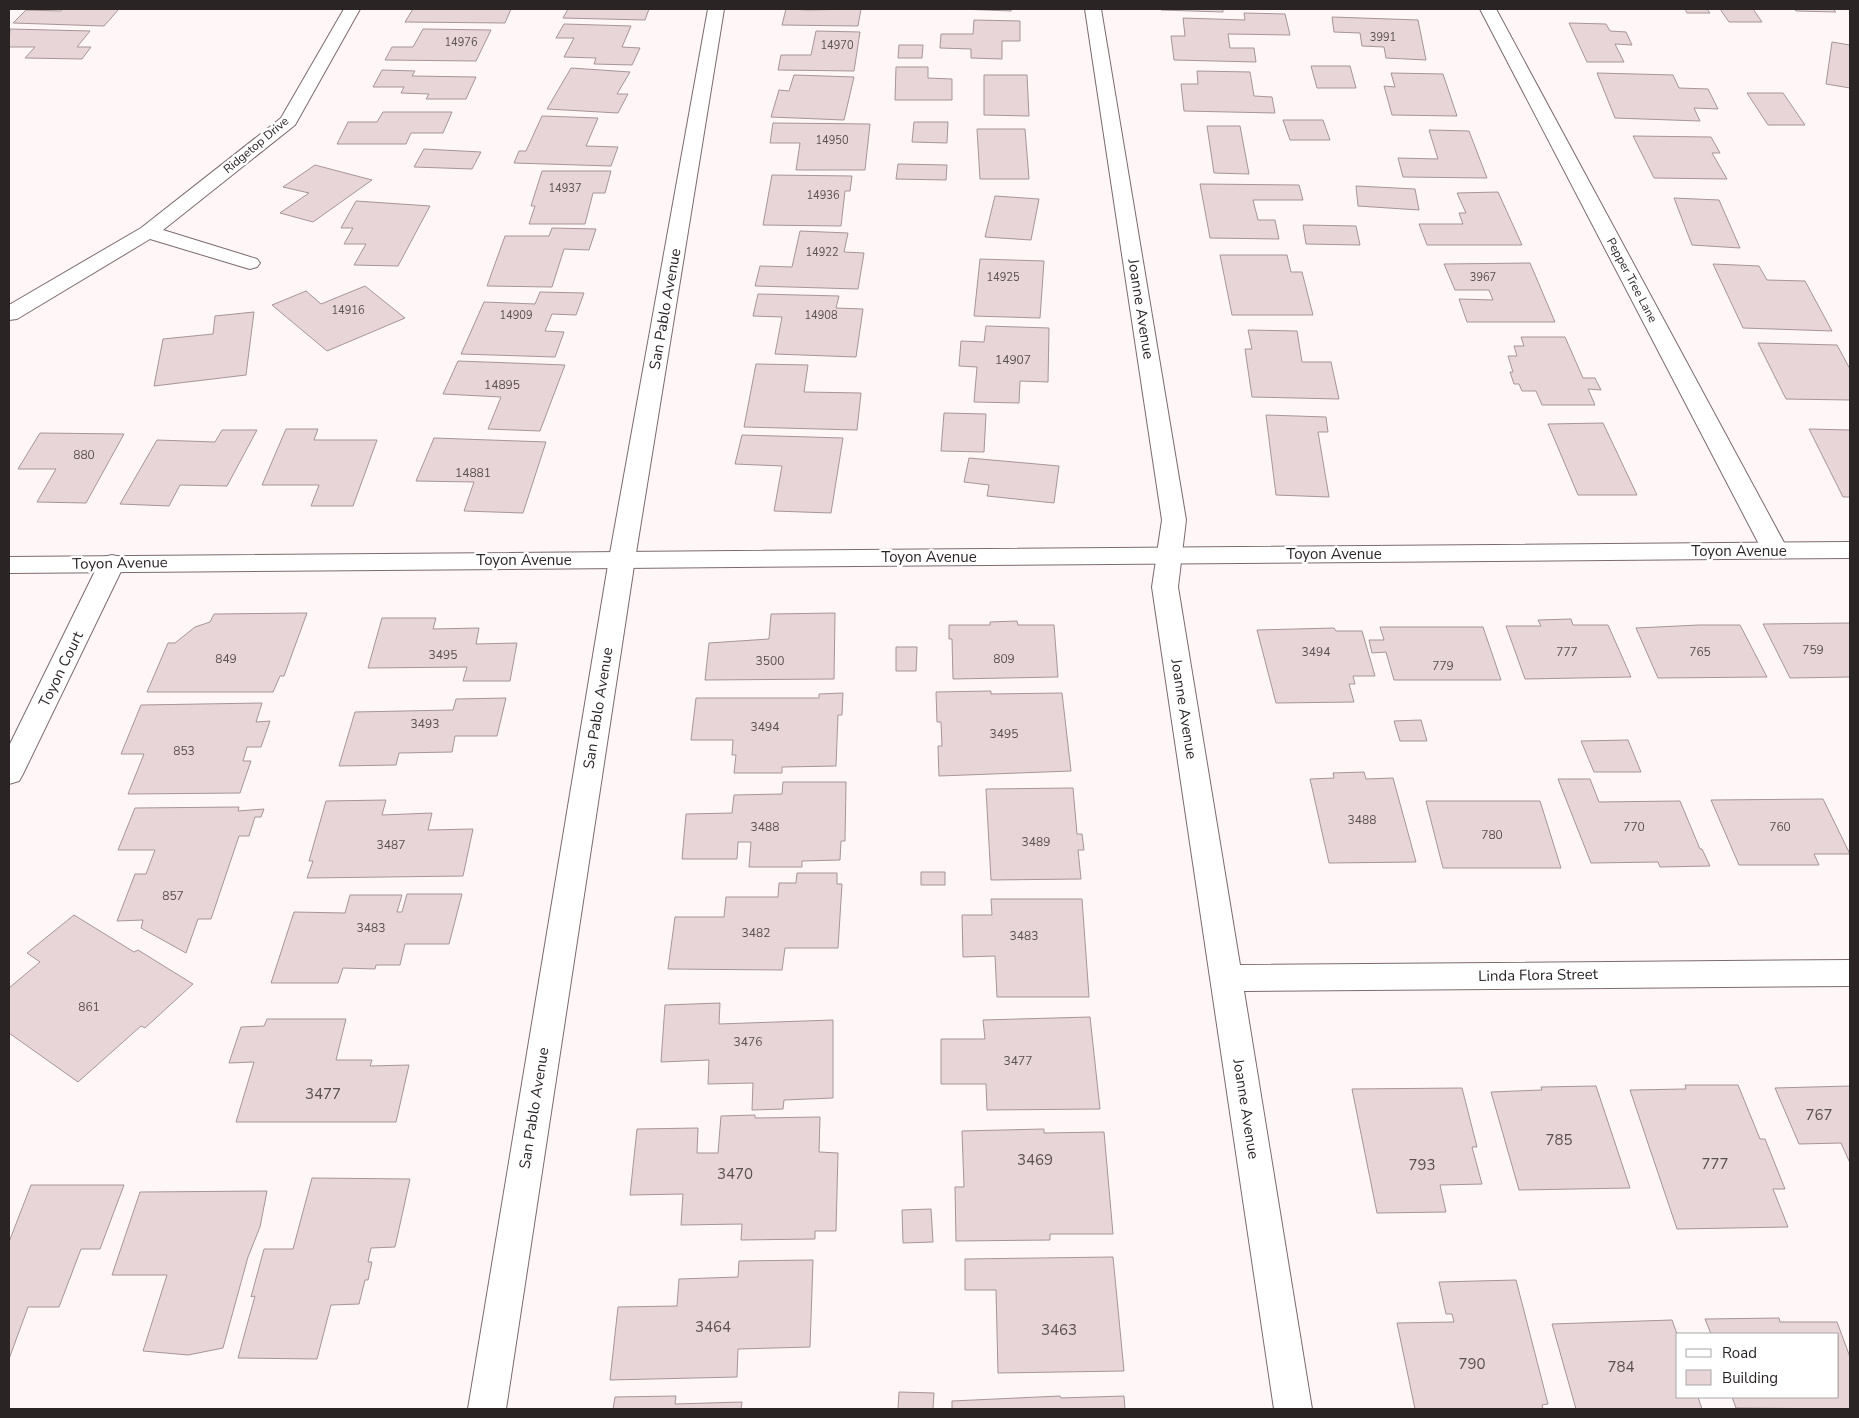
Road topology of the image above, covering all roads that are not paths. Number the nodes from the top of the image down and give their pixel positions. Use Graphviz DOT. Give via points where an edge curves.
graph roads {
  1 [pos="352,9"];
  2 [pos="716,9"];
  3 [pos="1093,9"];
  4 [pos="1488,9"];
  5 [pos="148,232"];
  6 [pos="250,263"];
  7 [pos="9,314"];
  8 [pos="1775,550"];
  9 [pos="1850,550"];
  10 [pos="1169,555"];
  11 [pos="622,559"];
  12 [pos="112,563"];
  13 [pos="9,565"];
  14 [pos="9,774"];
  15 [pos="1850,973"];
  16 [pos="1226,978"];
  17 [pos="487,1409"];
  18 [pos="1293,1409"];
  1 -- 5 [label="street, Ridgetop Drive" via="288,121"];
  2 -- 11 [label="street, San Pablo Avenue"];
  3 -- 10 [label="street, Joanne Avenue" via="1174,520"];
  4 -- 8 [label="street, Pepper Tree Lane"];
  5 -- 6 [label="street"];
  5 -- 7 [label="street, Ridgetop Drive"];
  8 -- 9 [label="street, Toyon Avenue"];
  8 -- 10 [label="street, Toyon Avenue"];
  10 -- 11 [label="street, Toyon Avenue"];
  10 -- 16 [label="street, Joanne Avenue" via="1165,587"];
  11 -- 12 [label="street, Toyon Avenue"];
  11 -- 17 [label="street, San Pablo Avenue"];
  12 -- 13 [label="street, Toyon Avenue"];
  12 -- 14 [label="street, Toyon Court"];
  15 -- 16 [label="street, Linda Flora Street"];
  16 -- 18 [label="street, Joanne Avenue"];
}
